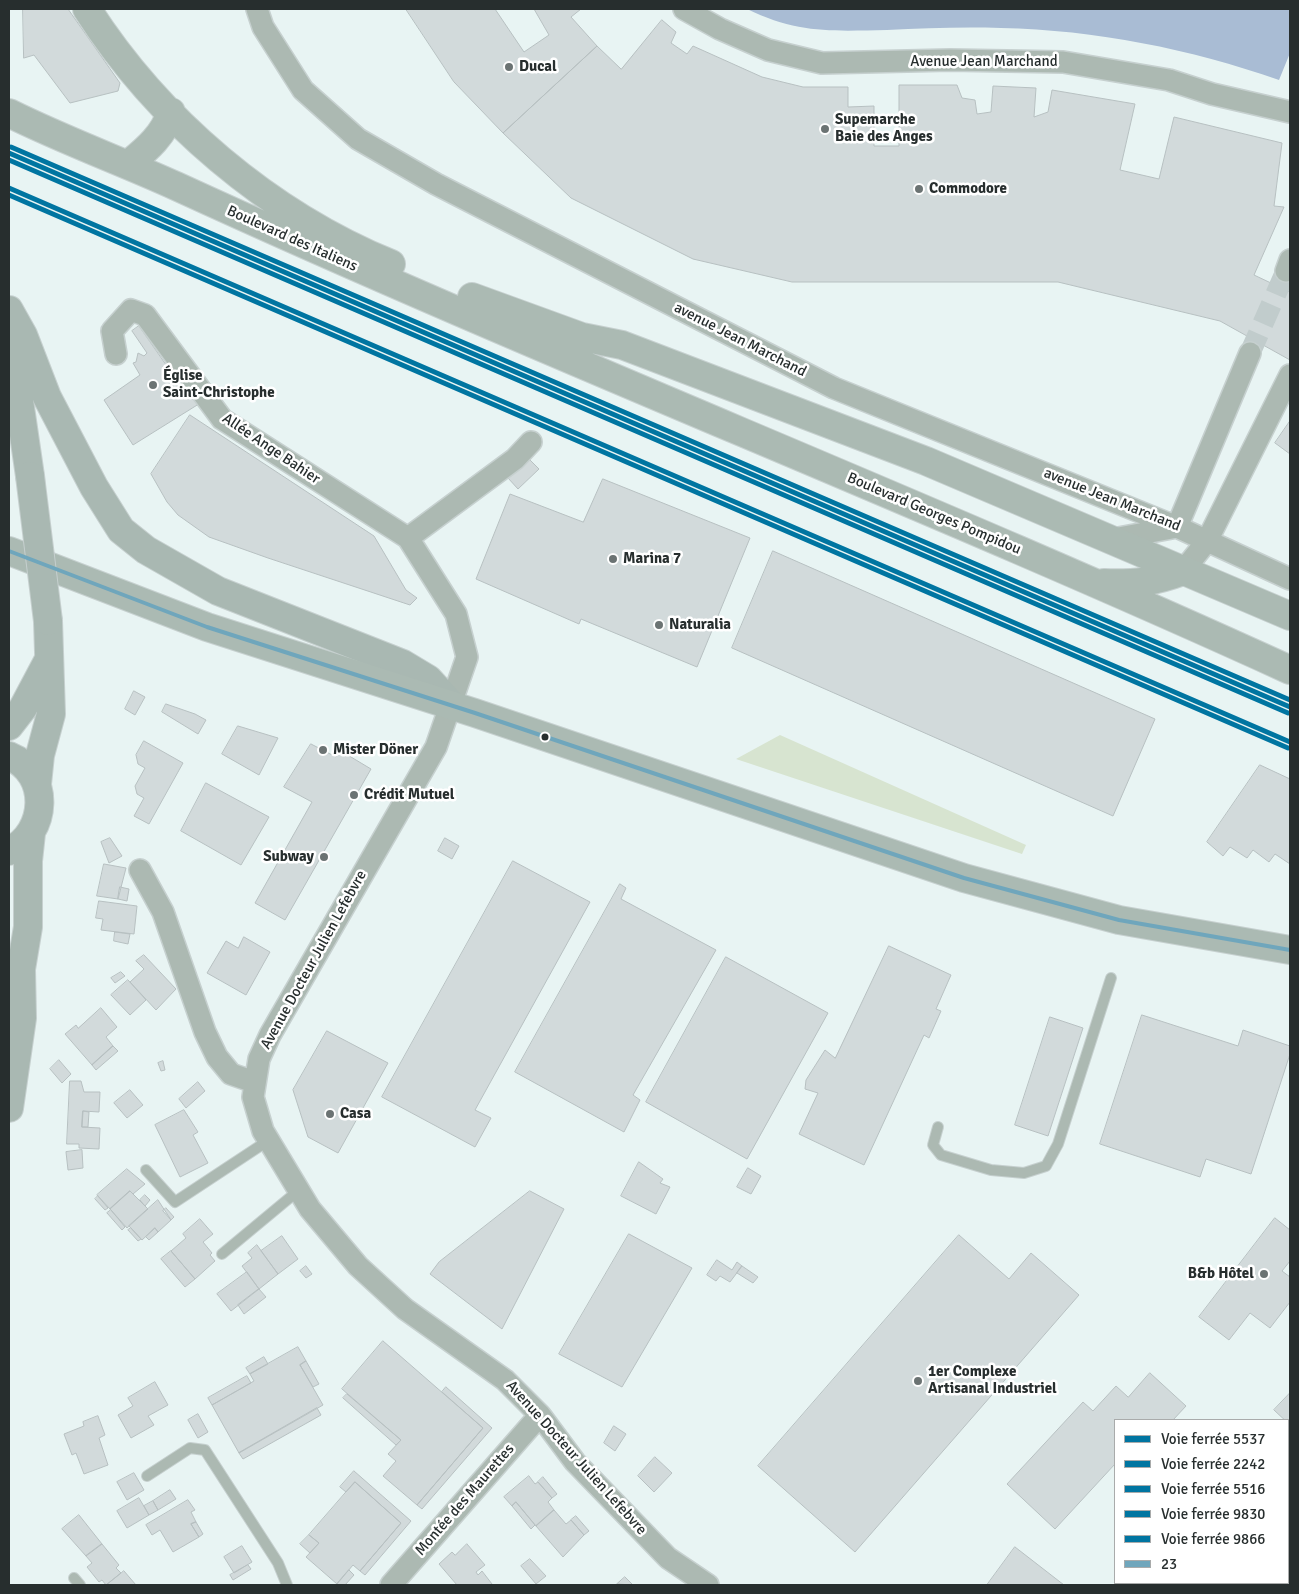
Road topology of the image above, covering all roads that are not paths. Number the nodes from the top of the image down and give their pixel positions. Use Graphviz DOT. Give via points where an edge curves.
graph roads {
  1 [pos="88,9"];
  2 [pos="257,9"];
  3 [pos="684,9"];
  4 [pos="171,112"];
  5 [pos="1290,112"];
  6 [pos="9,114"];
  7 [pos="129,164"];
  8 [pos="9,310"];
  9 [pos="9,332"];
  10 [pos="579,349"];
  11 [pos="1250,353"];
  12 [pos="116,354"];
  13 [pos="1290,375"];
  14 [pos="531,442"];
  15 [pos="1177,526"];
  16 [pos="408,538"];
  17 [pos="1108,540"];
  18 [pos="1207,541"];
  19 [pos="9,551"];
  20 [pos="1183,570"];
  21 [pos="1290,579"];
  22 [pos="1093,582"];
  23 [pos="1290,616"];
  24 [pos="51,655"];
  25 [pos="1290,670"];
  26 [pos="452,706"];
  27 [pos="9,726"];
  28 [pos="9,756"];
  29 [pos="37,784"];
  30 [pos="31,833"];
  31 [pos="9,851"];
  32 [pos="140,870"];
  33 [pos="9,936"];
  34 [pos="1290,950"];
  35 [pos="20,969"];
  36 [pos="1111,978"];
  37 [pos="254,1082"];
  38 [pos="9,1108"];
  39 [pos="938,1127"];
  40 [pos="269,1140"];
  41 [pos="146,1170"];
  42 [pos="299,1190"];
  43 [pos="222,1254"];
  44 [pos="540,1415"];
  45 [pos="147,1476"];
  46 [pos="287,1585"];
  47 [pos="391,1585"];
  48 [pos="708,1585"];
  1 -- 4 [label="main road, Boulevard des Italiens" via="132,69"];
  2 -- 15 [label="street, avenue Jean Marchand" via="263,27 303,90 358,139 436,184 834,388"];
  3 -- 5 [label="street, Avenue Jean Marchand" via="768,50 822,63 1063,62 1169,80 1212,94"];
  4 -- 7 [label="main road" via="167,125 150,148"];
  4 -- 10 [label="main road, Boulevard des Italiens" via="254,186 300,218 375,257 501,309"];
  6 -- 7 [label="main road, Boulevard des Italiens"];
  7 -- 10 [label="main road, Boulevard des Italiens" via="350,266"];
  8 -- 26 [label="main road" via="23,335 47,397 94,487 121,530 146,550 218,591 404,664 428,679"];
  9 -- 24 [label="main road, bridge"];
  10 -- 17 [label="main road" via="622,345 926,461"];
  10 -- 22 [label="main road, Boulevard Georges Pompidou"];
  11 -- 15 [label="street"];
  12 -- 16 [label="street, Allée Ange Bahier" via="112,331 131,310 144,315 222,419"];
  13 -- 18 [label="street"];
  14 -- 16 [label="street" via="515,459"];
  15 -- 17 [label="street"];
  15 -- 18 [label="street, avenue Jean Marchand"];
  16 -- 26 [label="street, Avenue Docteur Julien Lefebvre" via="456,614 465,648 467,657"];
  17 -- 20 [label="main road"];
  18 -- 20 [label="street"];
  18 -- 21 [label="street, avenue Jean Marchand"];
  19 -- 26 [label="main road" via="207,627"];
  20 -- 22 [label="main road" via="1136,584"];
  20 -- 23 [label="main road"];
  22 -- 25 [label="main road, Boulevard Georges Pompidou"];
  24 -- 27 [label="main road" via="23,708"];
  24 -- 29 [label="main road" via="51,714 40,755"];
  26 -- 34 [label="main road" via="742,799 964,878 1119,920"];
  26 -- 37 [label="street, Avenue Docteur Julien Lefebvre" via="436,748 270,1035 259,1059"];
  28 -- 29 [label="main road" via="28,770"];
  29 -- 30 [label="main road" via="38,818"];
  30 -- 31 [label="main road" via="18,847"];
  30 -- 35 [label="main road" via="28,928"];
  32 -- 37 [label="street" via="163,912 205,1032 217,1057 231,1074"];
  33 -- 35 [label="main road"];
  35 -- 38 [label="main road" via="22,1018"];
  36 -- 39 [label="lane" via="1058,1144 1046,1166 1024,1172 991,1170 941,1155 933,1145"];
  37 -- 40 [label="street, Avenue Docteur Julien Lefebvre" via="253,1097"];
  40 -- 41 [label="lane" via="175,1202"];
  40 -- 42 [label="street, Avenue Docteur Julien Lefebvre"];
  42 -- 43 [label="lane"];
  42 -- 44 [label="street, Avenue Docteur Julien Lefebvre" via="310,1209 358,1266 405,1309 505,1380"];
  44 -- 47 [label="street, Montée des Maurettes"];
  44 -- 48 [label="street, Avenue Docteur Julien Lefebvre" via="576,1462 668,1558"];
  45 -- 46 [label="lane" via="190,1448 206,1450 278,1563"];
}
